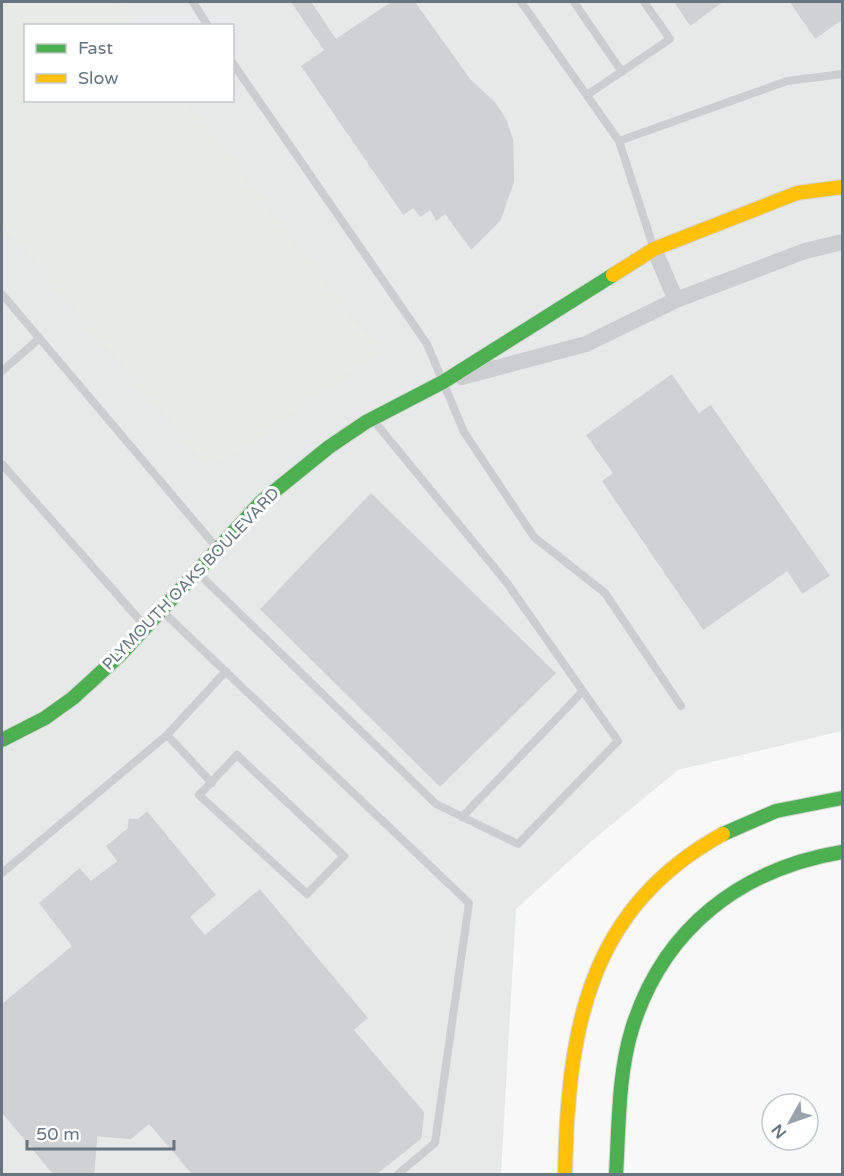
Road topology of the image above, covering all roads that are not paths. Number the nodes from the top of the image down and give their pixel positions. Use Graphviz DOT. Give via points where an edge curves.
graph roads {
  1 [pos="193,2"];
  2 [pos="521,2"];
  3 [pos="574,2"];
  4 [pos="644,2"];
  5 [pos="207,24"];
  6 [pos="234,65"];
  7 [pos="622,72"];
  8 [pos="843,74"];
  9 [pos="587,95"];
  10 [pos="619,141"];
  11 [pos="843,187"];
  12 [pos="843,243"];
  13 [pos="654,249"];
  14 [pos="2,294"];
  15 [pos="676,300"];
  16 [pos="40,338"];
  17 [pos="2,371"];
  18 [pos="443,382"];
  19 [pos="372,419"];
  20 [pos="2,464"];
  21 [pos="217,548"];
  22 [pos="196,572"];
  23 [pos="162,611"];
  24 [pos="147,628"];
  25 [pos="226,671"];
  26 [pos="583,691"];
  27 [pos="681,706"];
  28 [pos="167,735"];
  29 [pos="2,740"];
  30 [pos="212,783"];
  31 [pos="843,798"];
  32 [pos="462,817"];
  33 [pos="843,852"];
  34 [pos="2,873"];
  35 [pos="398,1174"];
  36 [pos="565,1174"];
  37 [pos="616,1174"];
  1 -- 5 [label="lane"];
  2 -- 9 [label="lane"];
  3 -- 7 [label="lane"];
  4 -- 7 [label="lane" via="670,39"];
  6 -- 18 [label="lane" via="387,283 427,344"];
  7 -- 9 [label="lane"];
  8 -- 10 [label="lane" via="788,81"];
  9 -- 10 [label="lane"];
  10 -- 13 [label="lane"];
  11 -- 13 [label="main road, PLYMOUTH OAKS BOULEVARD" via="797,193"];
  12 -- 15 [label="street, PLYMOUTH OAKS BOULEVARD" via="805,251"];
  13 -- 15 [label="street"];
  13 -- 18 [label="main road, PLYMOUTH OAKS BOULEVARD"];
  14 -- 16 [label="lane"];
  15 -- 18 [label="street, PLYMOUTH OAKS BOULEVARD" via="586,344"];
  16 -- 17 [label="lane"];
  16 -- 21 [label="lane"];
  18 -- 19 [label="main road, PLYMOUTH OAKS BOULEVARD"];
  18 -- 27 [label="lane" via="464,432 534,537 605,593"];
  19 -- 21 [label="main road, PLYMOUTH OAKS BOULEVARD" via="289,477"];
  19 -- 26 [label="lane" via="507,583"];
  20 -- 24 [label="lane"];
  21 -- 22 [label="main road, PLYMOUTH OAKS BOULEVARD"];
  22 -- 23 [label="main road, PLYMOUTH OAKS BOULEVARD"];
  22 -- 32 [label="lane" via="436,804"];
  23 -- 24 [label="main road, PLYMOUTH OAKS BOULEVARD"];
  23 -- 25 [label="lane"];
  24 -- 29 [label="main road, PLYMOUTH OAKS BOULEVARD" via="73,698"];
  25 -- 28 [label="lane"];
  25 -- 35 [label="lane" via="469,903 435,1143"];
  26 -- 32 [label="lane"];
  26 -- 32 [label="lane" via="618,741 518,844"];
  28 -- 30 [label="lane"];
  28 -- 34 [label="lane"];
  30 -- 30 [label="lane" via="200,795 307,894 344,856 237,755"];
  31 -- 36 [label="main road" via="766,814 724,832 658,882 625,920 604,953 576,1033 569,1070"];
  33 -- 37 [label="main road" via="785,865 739,888 698,921 664,961 633,1028 621,1087"];
}
